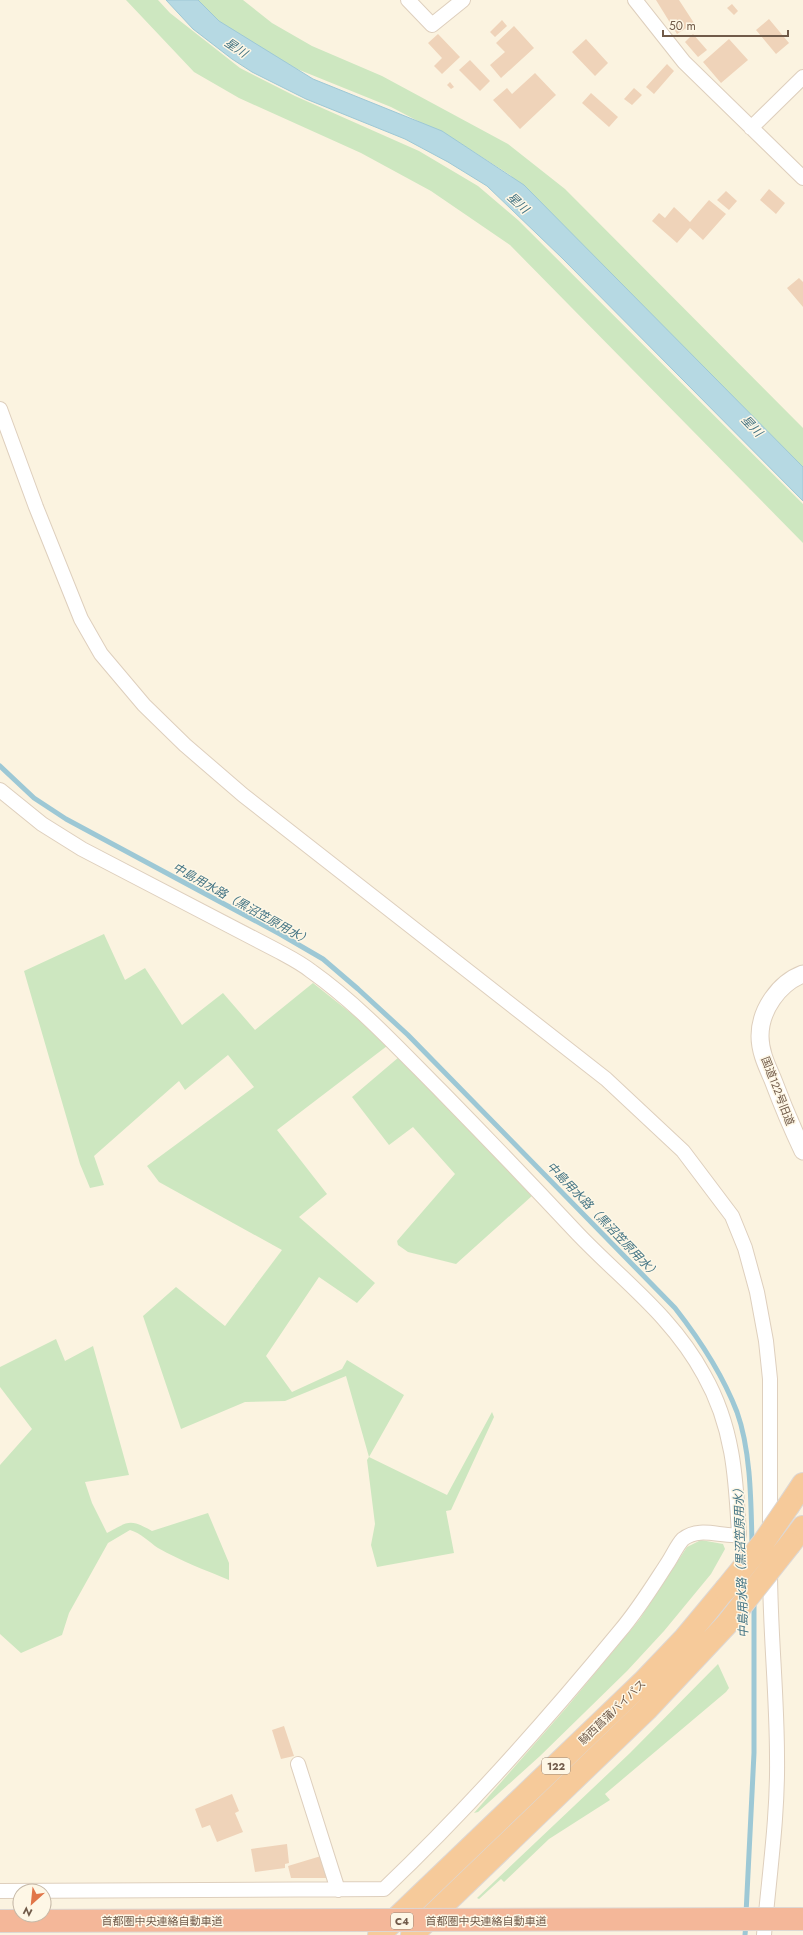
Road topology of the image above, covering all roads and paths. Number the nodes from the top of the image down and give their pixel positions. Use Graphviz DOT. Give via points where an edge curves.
graph roads {
  1 [pos="408,0"];
  2 [pos="463,0"];
  3 [pos="636,0"];
  4 [pos="803,77"];
  5 [pos="751,128"];
  6 [pos="803,178"];
  7 [pos="0,409"];
  8 [pos="0,790"];
  9 [pos="803,974"];
  10 [pos="803,1151"];
  11 [pos="803,1484"];
  12 [pos="803,1526"];
  13 [pos="298,1764"];
  14 [pos="338,1890"];
  15 [pos="0,1891"];
  16 [pos="803,1906"];
  17 [pos="803,1919"];
  18 [pos="585,1921"];
  19 [pos="0,1922"];
  20 [pos="379,1935"];
  21 [pos="412,1935"];
  22 [pos="764,1935"];
  1 -- 2 [label="street" via="432,26"];
  3 -- 5 [label="street" via="684,62"];
  4 -- 5 [label="street"];
  5 -- 6 [label="street"];
  7 -- 22 [label="street" via="81,618 101,654 144,705 243,795 606,1080 683,1151 732,1216 745,1248 757,1292 770,1379 770,1609 777,1796"];
  8 -- 14 [label="street" via="42,824 82,849 278,951 309,969 344,997 395,1045 595,1251 659,1312 694,1357 723,1415 734,1458 739,1535 697,1532 683,1540 632,1618 566,1698 438,1838 384,1889"];
  9 -- 10 [label="street, 国道122号旧道" via="784,986 771,1001 760,1036 763,1056"];
  11 -- 20 [label="highway, 騎西菖蒲バイパス / 122, bridge" via="763,1543 685,1638 643,1682"];
  12 -- 21 [label="highway, 騎西菖蒲バイパス / 122, bridge" via="726,1625 648,1708"];
  13 -- 14 [label="street"];
  14 -- 15 [label="street"];
  16 -- 18 [label="highway, bridge"];
  17 -- 18 [label="highway, 首都圏中央連絡自動車道 / C4, bridge"];
  18 -- 19 [label="highway, 首都圏中央連絡自動車道 / C4, bridge"];
}
